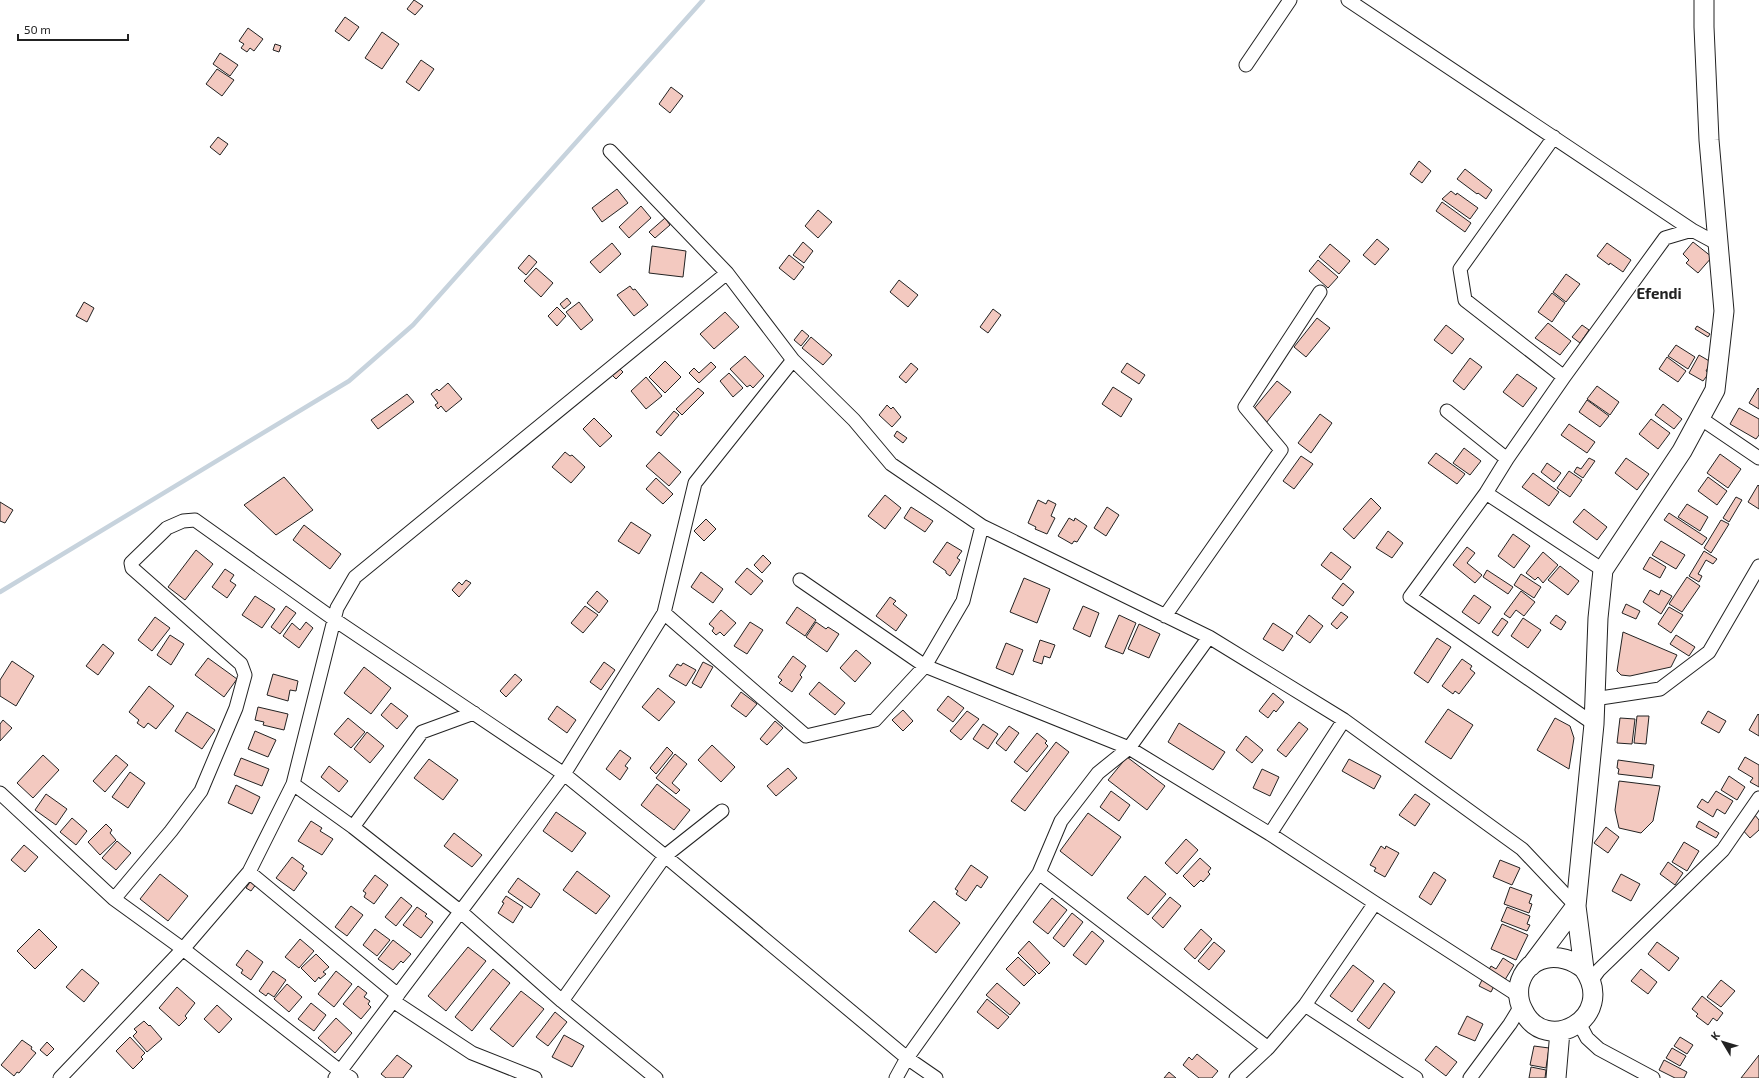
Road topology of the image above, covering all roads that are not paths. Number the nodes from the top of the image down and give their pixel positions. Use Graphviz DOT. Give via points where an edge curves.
graph roads {
  1 [pos="1290,0"];
  2 [pos="1348,0"];
  3 [pos="1704,0"];
  4 [pos="1246,65"];
  5 [pos="1554,137"];
  6 [pos="610,151"];
  7 [pos="1692,230"];
  8 [pos="1718,244"];
  9 [pos="727,273"];
  10 [pos="1320,292"];
  11 [pos="793,360"];
  12 [pos="1564,377"];
  13 [pos="1447,411"];
  14 [pos="1700,418"];
  15 [pos="1759,458"];
  16 [pos="1507,459"];
  17 [pos="1486,493"];
  18 [pos="982,526"];
  19 [pos="1759,566"];
  20 [pos="1603,570"];
  21 [pos="800,580"];
  22 [pos="664,613"];
  23 [pos="1165,616"];
  24 [pos="335,620"];
  25 [pos="1209,637"];
  26 [pos="925,666"];
  27 [pos="1594,699"];
  28 [pos="474,713"];
  29 [pos="1344,720"];
  30 [pos="1594,724"];
  31 [pos="1129,748"];
  32 [pos="564,774"];
  33 [pos="293,784"];
  34 [pos="0,793"];
  35 [pos="1759,798"];
  36 [pos="722,811"];
  37 [pos="352,826"];
  38 [pos="1270,834"];
  39 [pos="665,856"];
  40 [pos="249,872"];
  41 [pos="1039,873"];
  42 [pos="114,899"];
  43 [pos="1374,903"];
  44 [pos="1576,906"];
  45 [pos="460,912"];
  46 [pos="183,949"];
  47 [pos="1529,968"];
  48 [pos="1587,975"];
  49 [pos="396,998"];
  50 [pos="562,1001"];
  51 [pos="1520,1001"];
  52 [pos="1305,1005"];
  53 [pos="1579,1023"];
  54 [pos="1560,1031"];
  55 [pos="1268,1048"];
  56 [pos="907,1058"];
  57 [pos="342,1076"];
  58 [pos="60,1078"];
  59 [pos="535,1078"];
  60 [pos="656,1078"];
  61 [pos="896,1078"];
  62 [pos="936,1078"];
  63 [pos="1236,1078"];
  64 [pos="1416,1078"];
  65 [pos="1470,1078"];
  66 [pos="1556,1078"];
  67 [pos="1653,1078"];
  1 -- 4 [label="street"];
  2 -- 5 [label="street"];
  3 -- 8 [label="street" via="1709,140"];
  5 -- 7 [label="street"];
  5 -- 12 [label="street" via="1460,269 1465,300"];
  6 -- 9 [label="street"];
  7 -- 8 [label="street"];
  7 -- 12 [label="street" via="1665,238"];
  8 -- 14 [label="street" via="1724,311 1715,390"];
  9 -- 11 [label="street"];
  9 -- 24 [label="street" via="355,577 338,608"];
  10 -- 23 [label="street" via="1245,407 1281,450"];
  11 -- 18 [label="street" via="854,420 891,464"];
  11 -- 22 [label="street" via="695,482"];
  12 -- 16 [label="street"];
  13 -- 16 [label="street"];
  14 -- 15 [label="street"];
  14 -- 20 [label="street" via="1682,451"];
  16 -- 17 [label="street"];
  17 -- 20 [label="street"];
  17 -- 30 [label="street" via="1410,597"];
  18 -- 23 [label="street"];
  18 -- 26 [label="street" via="963,601"];
  19 -- 27 [label="street" via="1709,652 1660,689"];
  20 -- 27 [label="street"];
  21 -- 26 [label="street"];
  22 -- 26 [label="street" via="806,736 875,720"];
  22 -- 32 [label="street"];
  23 -- 25 [label="street"];
  24 -- 28 [label="street"];
  24 -- 33 [label="street"];
  24 -- 42 [label="street" via="195,520 183,521 167,528 130,563 132,568 241,664 245,675 236,708 201,791 172,832"];
  25 -- 29 [label="street"];
  25 -- 31 [label="street"];
  26 -- 31 [label="street"];
  27 -- 30 [label="street"];
  28 -- 32 [label="street"];
  28 -- 37 [label="street" via="422,732"];
  29 -- 38 [label="street"];
  29 -- 44 [label="street" via="1522,849"];
  30 -- 44 [label="street"];
  31 -- 38 [label="street"];
  31 -- 41 [label="street" via="1098,773 1061,821"];
  32 -- 39 [label="street"];
  32 -- 45 [label="street"];
  33 -- 37 [label="street"];
  33 -- 40 [label="street"];
  34 -- 42 [label="street"];
  35 -- 48 [label="street" via="1723,850 1599,970"];
  36 -- 39 [label="street"];
  37 -- 45 [label="street"];
  38 -- 43 [label="street"];
  39 -- 50 [label="street"];
  39 -- 56 [label="street"];
  40 -- 46 [label="street"];
  40 -- 49 [label="street"];
  41 -- 55 [label="street"];
  41 -- 56 [label="street"];
  42 -- 46 [label="street"];
  43 -- 51 [label="street"];
  43 -- 52 [label="street"];
  44 -- 47 [label="street"];
  44 -- 48 [label="street"];
  45 -- 49 [label="street"];
  45 -- 50 [label="street"];
  46 -- 57 [label="street"];
  46 -- 58 [label="street"];
  47 -- 48 [label="street" via="1537,962 1557,956 1576,962"];
  47 -- 51 [label="street" via="1520,986"];
  48 -- 53 [label="street" via="1593,997 1591,1007"];
  49 -- 57 [label="street"];
  49 -- 59 [label="street" via="472,1053"];
  50 -- 60 [label="street"];
  51 -- 54 [label="street" via="1525,1015 1532,1022 1540,1028"];
  51 -- 65 [label="street" via="1510,1024"];
  52 -- 55 [label="street"];
  52 -- 64 [label="street"];
  53 -- 54 [label="street" via="1570,1029"];
  53 -- 67 [label="street" via="1587,1038 1600,1049"];
  54 -- 66 [label="street"];
  55 -- 63 [label="street"];
  56 -- 61 [label="street"];
  56 -- 62 [label="street"];
}
